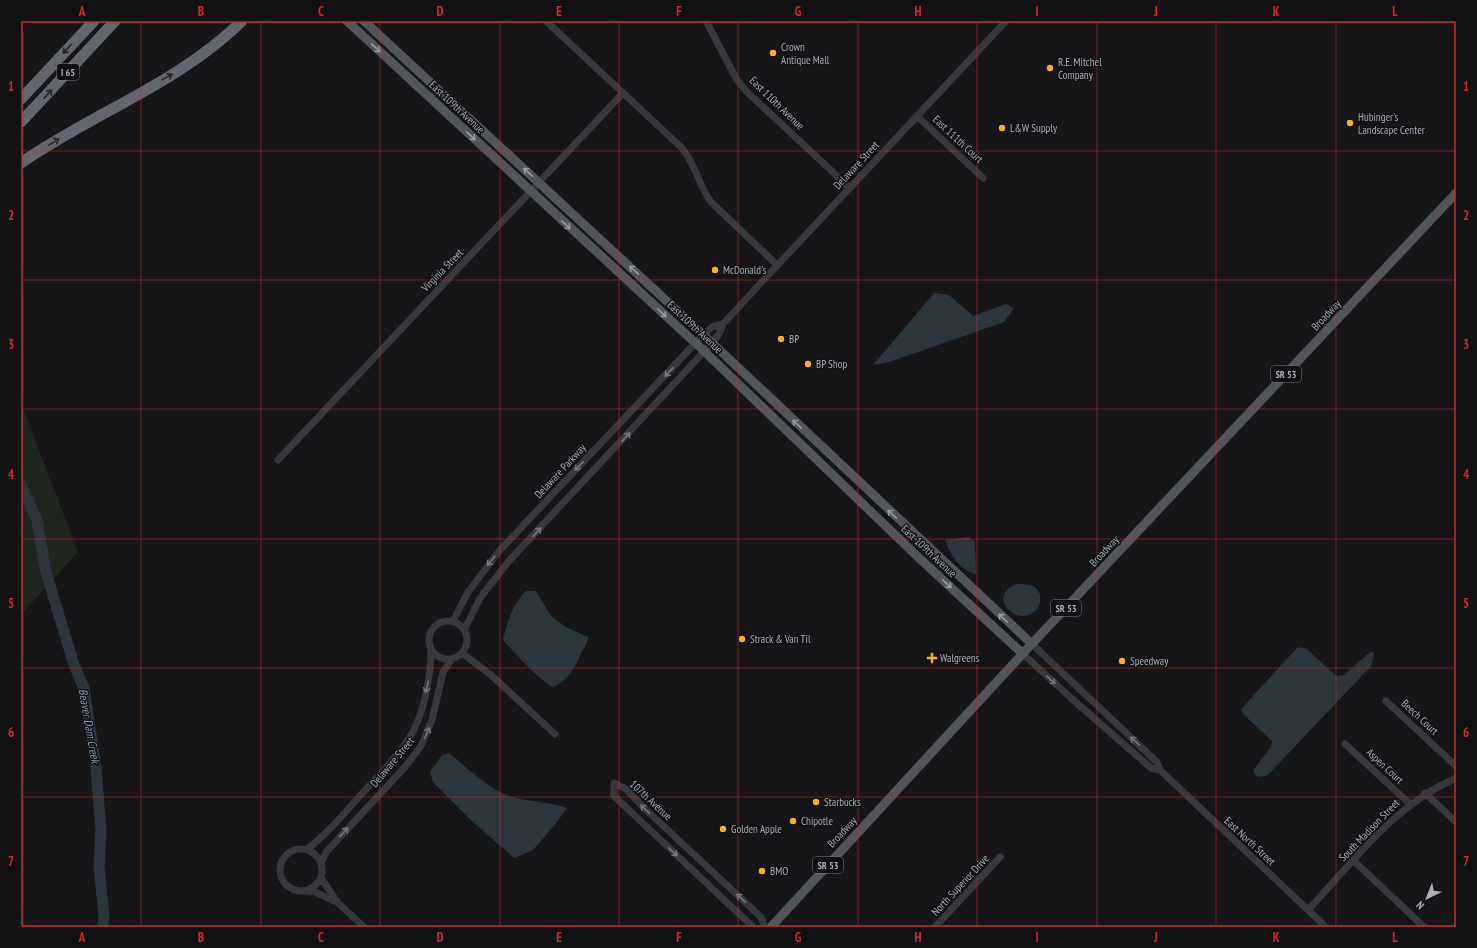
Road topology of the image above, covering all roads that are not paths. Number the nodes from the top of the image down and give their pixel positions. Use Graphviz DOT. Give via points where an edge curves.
graph roads {
  1 [pos="94,21"];
  2 [pos="115,21"];
  3 [pos="242,21"];
  4 [pos="347,21"];
  5 [pos="364,21"];
  6 [pos="546,21"];
  7 [pos="706,21"];
  8 [pos="1006,21"];
  9 [pos="622,94"];
  10 [pos="21,99"];
  11 [pos="918,116"];
  12 [pos="21,122"];
  13 [pos="21,163"];
  14 [pos="983,178"];
  15 [pos="540,183"];
  16 [pos="850,188"];
  17 [pos="531,192"];
  18 [pos="1456,193"];
  19 [pos="777,265"];
  20 [pos="723,324"];
  21 [pos="703,335"];
  22 [pos="695,343"];
  23 [pos="712,343"];
  24 [pos="704,351"];
  25 [pos="278,460"];
  26 [pos="453,621"];
  27 [pos="464,630"];
  28 [pos="1032,644"];
  29 [pos="431,649"];
  30 [pos="462,653"];
  31 [pos="1023,654"];
  32 [pos="452,659"];
  33 [pos="1386,701"];
  34 [pos="555,734"];
  35 [pos="1345,744"];
  36 [pos="1456,766"];
  37 [pos="1160,770"];
  38 [pos="1456,778"];
  39 [pos="1425,793"];
  40 [pos="1410,804"];
  41 [pos="1456,822"];
  42 [pos="306,849"];
  43 [pos="1000,857"];
  44 [pos="1354,861"];
  45 [pos="321,864"];
  46 [pos="321,878"];
  47 [pos="306,890"];
  48 [pos="338,903"];
  49 [pos="1308,910"];
  50 [pos="364,927"];
  51 [pos="753,927"];
  52 [pos="765,927"];
  53 [pos="771,927"];
  54 [pos="935,927"];
  55 [pos="1326,927"];
  56 [pos="1424,927"];
  1 -- 10 [label="highway, I 65, one-way"];
  12 -- 2 [label="highway, I 65, one-way"];
  13 -- 3 [label="highway, one-way" via="186,66 216,45"];
  4 -- 17 [label="main road, East 109th Avenue, one-way"];
  15 -- 5 [label="main road, East 109th Avenue, one-way"];
  6 -- 9 [label="street"];
  7 -- 16 [label="street, East 110th Avenue" via="736,78 746,91"];
  8 -- 11 [label="street, Delaware Street"];
  9 -- 15 [label="street, Virginia Street"];
  9 -- 19 [label="street" via="682,148 711,202"];
  11 -- 14 [label="street, East 111th Court"];
  11 -- 16 [label="street, Delaware Street"];
  15 -- 17 [label="street, Virginia Street"];
  21 -- 15 [label="main road, East 109th Avenue, one-way"];
  16 -- 19 [label="street, Delaware Street"];
  17 -- 22 [label="main road, East 109th Avenue, one-way"];
  17 -- 25 [label="street, Virginia Street"];
  18 -- 28 [label="main road, Broadway / SR 53"];
  19 -- 20 [label="street, Delaware Street"];
  20 -- 21 [label="street, Delaware Street" via="712,327"];
  20 -- 23 [label="street, Delaware Street"];
  21 -- 22 [label="street, Delaware Street"];
  21 -- 23 [label="main road, East 109th Avenue"];
  22 -- 24 [label="main road, East 109th Avenue"];
  22 -- 26 [label="street, Delaware Parkway, one-way" via="500,550 468,592"];
  23 -- 24 [label="street, Delaware Street"];
  28 -- 23 [label="main road, East 109th Avenue, one-way"];
  27 -- 24 [label="street, one-way" via="480,598 495,577"];
  24 -- 31 [label="main road, East 109th Avenue, one-way" via="919,558"];
  26 -- 27 [label="street"];
  26 -- 29 [label="street" via="435,626 429,636"];
  27 -- 30 [label="street" via="467,642"];
  28 -- 31 [label="main road, Broadway / SR 53"];
  37 -- 28 [label="street, East North Street, one-way" via="1157,762"];
  29 -- 32 [label="street" via="440,658"];
  29 -- 42 [label="street, Delaware Street, one-way" via="427,687 410,736 390,763 324,836"];
  30 -- 32 [label="street"];
  30 -- 34 [label="street" via="491,675"];
  31 -- 37 [label="street, East North Street, one-way" via="1151,768"];
  31 -- 53 [label="main road, Broadway / SR 53"];
  45 -- 32 [label="street, Delaware Street, one-way" via="331,847 405,767 421,746 432,720 443,672"];
  33 -- 36 [label="street, Beech Court"];
  35 -- 40 [label="street, Aspen Court"];
  37 -- 49 [label="street, East North Street"];
  38 -- 39 [label="street, South Madison Street"];
  39 -- 40 [label="street, South Madison Street"];
  39 -- 41 [label="street"];
  40 -- 44 [label="street, South Madison Street"];
  42 -- 45 [label="street" via="313,852"];
  42 -- 47 [label="street" via="292,850 280,866 282,880 287,885 299,891"];
  43 -- 54 [label="street, North Superior Drive"];
  44 -- 49 [label="street, South Madison Street"];
  44 -- 56 [label="street"];
  45 -- 46 [label="street"];
  46 -- 47 [label="street" via="317,884"];
  46 -- 48 [label="street"];
  47 -- 48 [label="street"];
  48 -- 50 [label="street"];
  49 -- 55 [label="street, East North Street"];
  52 -- 51 [label="street, 107th Avenue, one-way" via="761,917 626,789 614,783 614,796"];
}
